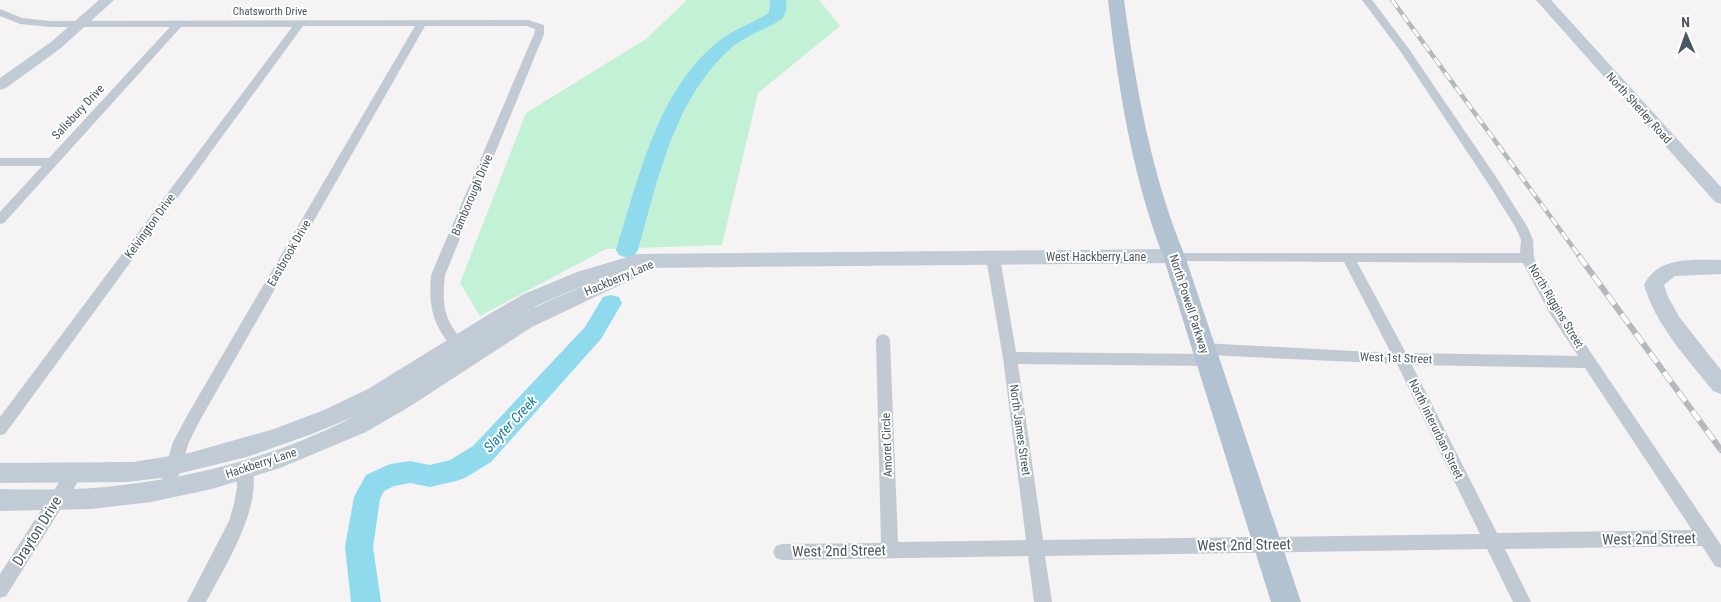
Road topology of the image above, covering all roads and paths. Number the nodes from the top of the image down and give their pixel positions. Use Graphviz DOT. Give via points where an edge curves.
graph roads {
  1 [pos="90,0"];
  2 [pos="107,0"];
  3 [pos="1116,0"];
  4 [pos="1367,0"];
  5 [pos="1543,0"];
  6 [pos="0,12"];
  7 [pos="300,23"];
  8 [pos="422,23"];
  9 [pos="64,24"];
  10 [pos="81,24"];
  11 [pos="178,24"];
  12 [pos="540,27"];
  13 [pos="0,73"];
  14 [pos="0,85"];
  15 [pos="0,162"];
  16 [pos="50,162"];
  17 [pos="1721,198"];
  18 [pos="0,220"];
  19 [pos="1174,256"];
  20 [pos="1348,257"];
  21 [pos="993,258"];
  22 [pos="1527,258"];
  23 [pos="664,260"];
  24 [pos="1721,267"];
  25 [pos="883,340"];
  26 [pos="464,351"];
  27 [pos="1205,354"];
  28 [pos="1010,358"];
  29 [pos="1402,359"];
  30 [pos="1590,362"];
  31 [pos="1721,386"];
  32 [pos="0,428"];
  33 [pos="174,466"];
  34 [pos="244,469"];
  35 [pos="75,472"];
  36 [pos="0,473"];
  37 [pos="167,489"];
  38 [pos="0,500"];
  39 [pos="57,500"];
  40 [pos="1706,538"];
  41 [pos="1492,541"];
  42 [pos="1268,544"];
  43 [pos="1036,548"];
  44 [pos="890,550"];
  45 [pos="782,552"];
  46 [pos="1721,560"];
  47 [pos="0,590"];
  48 [pos="196,602"];
  49 [pos="1043,602"];
  50 [pos="1286,602"];
  51 [pos="1522,602"];
  1 -- 9 [label="street"];
  2 -- 10 [label="street"];
  3 -- 19 [label="main road, North Powell Parkway" via="1123,57 1143,157 1158,216"];
  4 -- 22 [label="street, North Riggins Street" via="1522,228 1527,240"];
  5 -- 17 [label="street, North Sherley Road"];
  6 -- 9 [label="street, Chatsworth Drive" via="20,21"];
  7 -- 8 [label="street, Chatsworth Drive"];
  7 -- 11 [label="street, Chatsworth Drive"];
  7 -- 32 [label="street, Kelvington Drive"];
  8 -- 12 [label="street, Chatsworth Drive" via="528,23"];
  8 -- 33 [label="street, Eastbrook Drive" via="193,418"];
  9 -- 10 [label="street, Chatsworth Drive"];
  9 -- 13 [label="street" via="39,47"];
  10 -- 11 [label="street, Chatsworth Drive"];
  10 -- 14 [label="street" via="47,54"];
  11 -- 16 [label="street, Salisbury Drive"];
  12 -- 26 [label="street, Bamborough Drive" via="438,275 435,298 441,322"];
  15 -- 16 [label="street"];
  16 -- 18 [label="street, Salisbury Drive"];
  19 -- 20 [label="street, West Hackberry Lane"];
  19 -- 21 [label="street, West Hackberry Lane"];
  19 -- 27 [label="main road, North Powell Parkway"];
  20 -- 22 [label="street, West Hackberry Lane"];
  20 -- 29 [label="street, North Interurban Street"];
  21 -- 23 [label="street, West Hackberry Lane"];
  21 -- 28 [label="street, North James Street"];
  22 -- 30 [label="street, North Riggins Street" via="1555,310"];
  23 -- 26 [label="street, Hackberry Lane" via="645,265"];
  24 -- 31 [label="street" via="1668,270 1658,277 1654,285 1668,316"];
  25 -- 44 [label="street, Amoret Circle"];
  26 -- 33 [label="street, Hackberry Lane" via="306,427"];
  26 -- 34 [label="street, Hackberry Lane" via="408,397 358,425"];
  27 -- 28 [label="street, West 1st Street"];
  27 -- 29 [label="street, West 1st Street"];
  27 -- 42 [label="main road, North Powell Parkway"];
  28 -- 43 [label="street, North James Street"];
  29 -- 30 [label="street, West 1st Street"];
  29 -- 41 [label="street, North Interurban Street"];
  30 -- 40 [label="street, North Riggins Street"];
  33 -- 35 [label="street, Hackberry Lane" via="131,472"];
  33 -- 37 [label="street, Eastbrook Drive"];
  34 -- 37 [label="street, Hackberry Lane"];
  34 -- 48 [label="street" via="246,486 234,531"];
  35 -- 36 [label="street, Hackberry Lane"];
  35 -- 39 [label="street, Drayton Drive"];
  37 -- 39 [label="street, Hackberry Lane"];
  38 -- 39 [label="street, Hackberry Lane"];
  39 -- 47 [label="street, Drayton Drive"];
  40 -- 41 [label="street, West 2nd Street"];
  40 -- 46 [label="street, North Riggins Street"];
  41 -- 42 [label="street, West 2nd Street"];
  41 -- 51 [label="street, North Interurban Street"];
  42 -- 43 [label="street, West 2nd Street"];
  42 -- 50 [label="main road, North Powell Parkway"];
  43 -- 44 [label="street, West 2nd Street"];
  43 -- 49 [label="street, North James Street"];
  44 -- 45 [label="street, West 2nd Street"];
}
